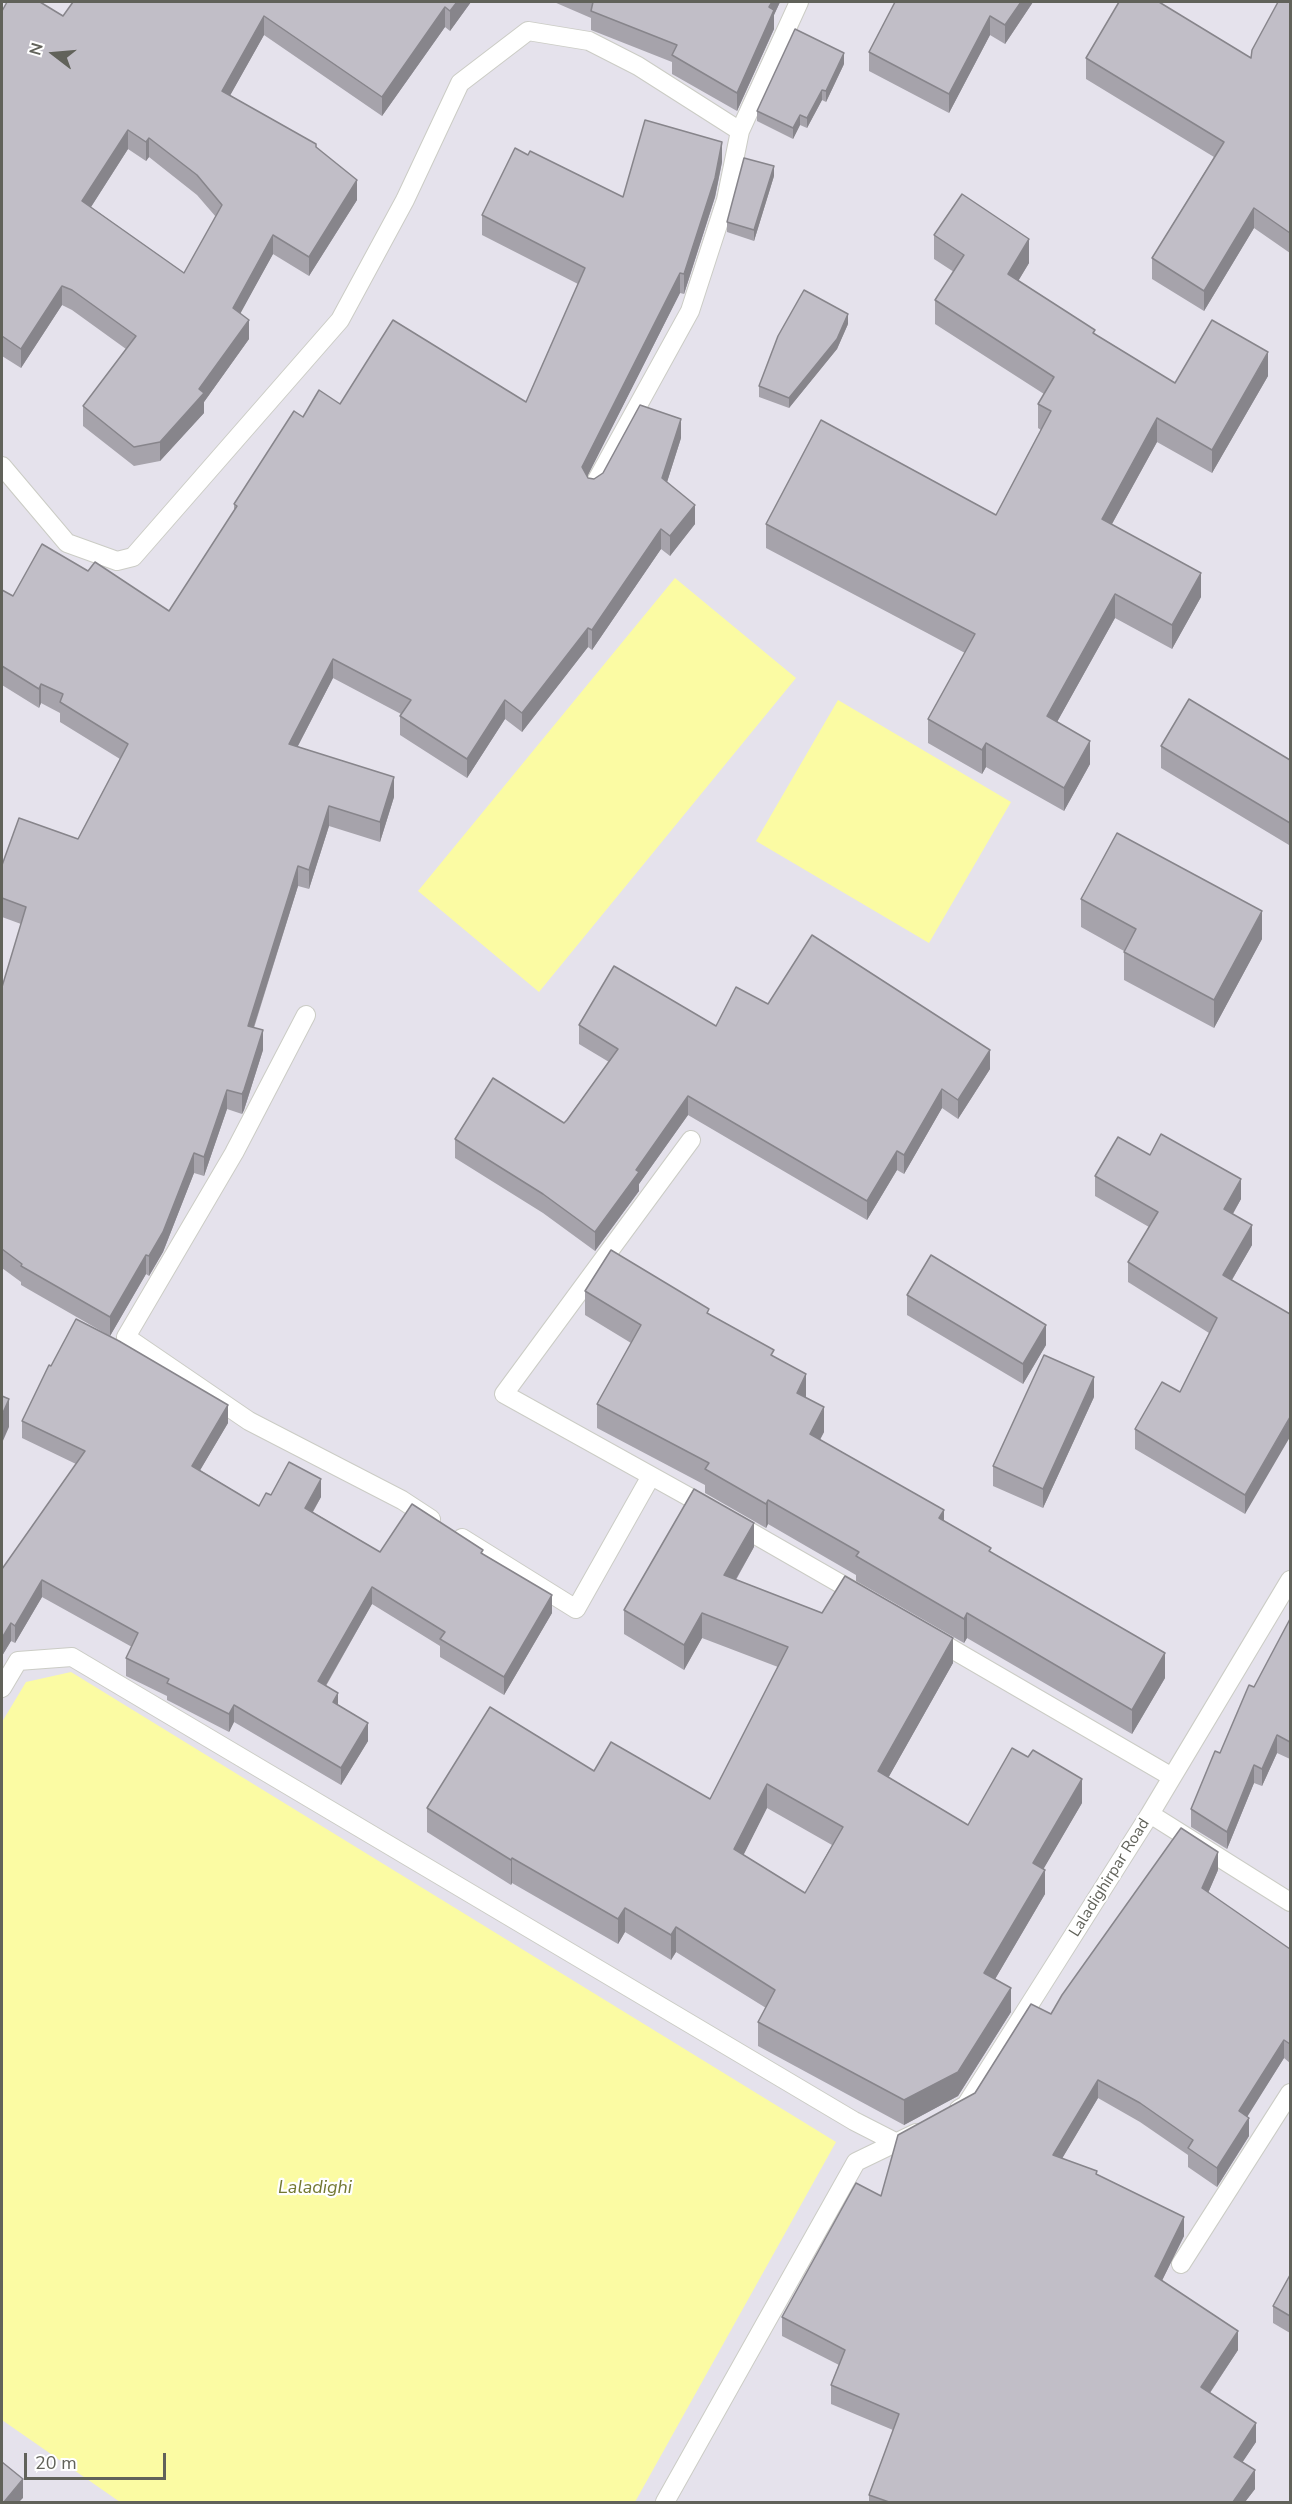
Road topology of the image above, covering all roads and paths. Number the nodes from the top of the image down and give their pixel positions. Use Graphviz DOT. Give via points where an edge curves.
graph roads {
  1 [pos="799,2"];
  2 [pos="740,131"];
  3 [pos="2,466"];
  4 [pos="593,487"];
  5 [pos="306,1015"];
  6 [pos="691,1140"];
  7 [pos="651,1476"];
  8 [pos="1290,1580"];
  9 [pos="875,1604"];
  10 [pos="916,1628"];
  11 [pos="2,1688"];
  12 [pos="1172,1778"];
  13 [pos="1150,1814"];
  14 [pos="1290,1902"];
  15 [pos="1290,2093"];
  16 [pos="947,2116"];
  17 [pos="927,2127"];
  18 [pos="897,2143"];
  19 [pos="1181,2265"];
  20 [pos="665,2502"];
  1 -- 2 [label="street"];
  2 -- 3 [label="street" via="638,66 589,40 528,30 460,83 405,200 340,320 133,557 117,561 67,543"];
  2 -- 4 [label="street" via="726,200 690,311"];
  5 -- 7 [label="street" via="234,1153 126,1337 249,1421 402,1500 576,1609"];
  6 -- 7 [label="street" via="504,1394"];
  7 -- 9 [label="street"];
  8 -- 12 [label="street, Laladighirpar Road"];
  10 -- 12 [label="street"];
  11 -- 18 [label="street" via="18,1661 72,1657"];
  12 -- 13 [label="street, Laladighirpar Road"];
  13 -- 14 [label="street"];
  13 -- 16 [label="street, Laladighirpar Road" via="966,2105"];
  15 -- 19 [label="street"];
  17 -- 18 [label="street"];
  18 -- 20 [label="street" via="856,2162"];
}
